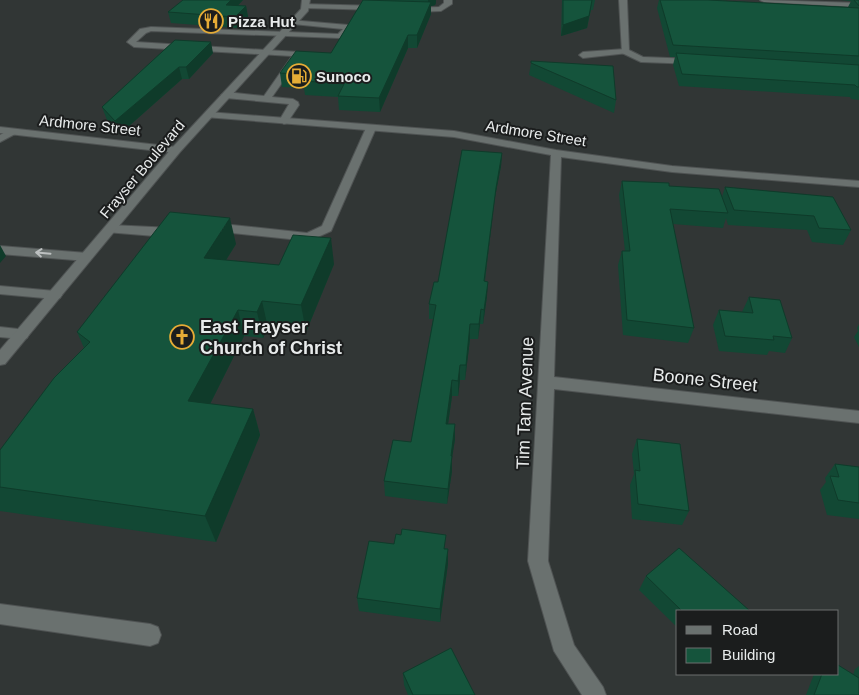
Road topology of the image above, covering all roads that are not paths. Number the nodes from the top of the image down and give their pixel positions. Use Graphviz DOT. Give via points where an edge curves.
graph roads {
  1 [pos="351,0"];
  2 [pos="448,0"];
  3 [pos="623,0"];
  4 [pos="764,0"];
  5 [pos="306,3"];
  6 [pos="859,5"];
  7 [pos="346,7"];
  8 [pos="392,9"];
  9 [pos="400,9"];
  10 [pos="293,22"];
  11 [pos="282,34"];
  12 [pos="625,51"];
  13 [pos="266,52"];
  14 [pos="583,55"];
  15 [pos="700,63"];
  16 [pos="226,95"];
  17 [pos="267,98"];
  18 [pos="208,114"];
  19 [pos="284,121"];
  20 [pos="371,128"];
  21 [pos="5,131"];
  22 [pos="0,139"];
  23 [pos="176,150"];
  24 [pos="556,152"];
  25 [pos="859,184"];
  26 [pos="198,226"];
  27 [pos="110,229"];
  28 [pos="182,230"];
  29 [pos="0,250"];
  30 [pos="86,257"];
  31 [pos="0,290"];
  32 [pos="55,295"];
  33 [pos="0,332"];
  34 [pos="22,334"];
  35 [pos="0,360"];
  36 [pos="546,382"];
  37 [pos="859,417"];
  38 [pos="0,614"];
  39 [pos="150,636"];
  40 [pos="595,695"];
  1 -- 7 [label="street"];
  2 -- 9 [label="street" via="442,9"];
  3 -- 12 [label="street"];
  4 -- 6 [label="street"];
  5 -- 7 [label="street"];
  5 -- 10 [label="street, Frayser Boulevard" via="305,9"];
  7 -- 8 [label="street"];
  10 -- 11 [label="street, Frayser Boulevard"];
  10 -- 11 [label="street" via="348,27 340,36"];
  11 -- 13 [label="street, Frayser Boulevard"];
  11 -- 13 [label="street" via="151,29 143,31 130,42 134,45"];
  12 -- 14 [label="street"];
  12 -- 15 [label="street" via="641,59"];
  13 -- 16 [label="street, Frayser Boulevard"];
  13 -- 17 [label="street" via="297,56"];
  16 -- 17 [label="street"];
  16 -- 18 [label="street, Frayser Boulevard"];
  17 -- 19 [label="street" via="293,102"];
  18 -- 19 [label="street, Ardmore Street"];
  18 -- 23 [label="street, Frayser Boulevard"];
  19 -- 20 [label="street, Ardmore Street"];
  20 -- 24 [label="street, Ardmore Street" via="454,134"];
  20 -- 26 [label="street" via="327,228 309,237"];
  21 -- 22 [label="street"];
  21 -- 23 [label="street, Ardmore Street"];
  23 -- 27 [label="street, Frayser Boulevard"];
  24 -- 25 [label="street, Ardmore Street" via="672,169"];
  24 -- 36 [label="street, Tim Tam Avenue"];
  27 -- 28 [label="street" via="167,233"];
  27 -- 30 [label="street, Frayser Boulevard"];
  30 -- 29 [label="street, one-way"];
  30 -- 32 [label="street, Frayser Boulevard"];
  31 -- 32 [label="street"];
  32 -- 34 [label="street, Frayser Boulevard"];
  33 -- 34 [label="street"];
  34 -- 35 [label="street, Frayser Boulevard"];
  36 -- 37 [label="street, Boone Street"];
  36 -- 40 [label="street, Tim Tam Avenue" via="538,561 565,650"];
  38 -- 39 [label="street"];
}
